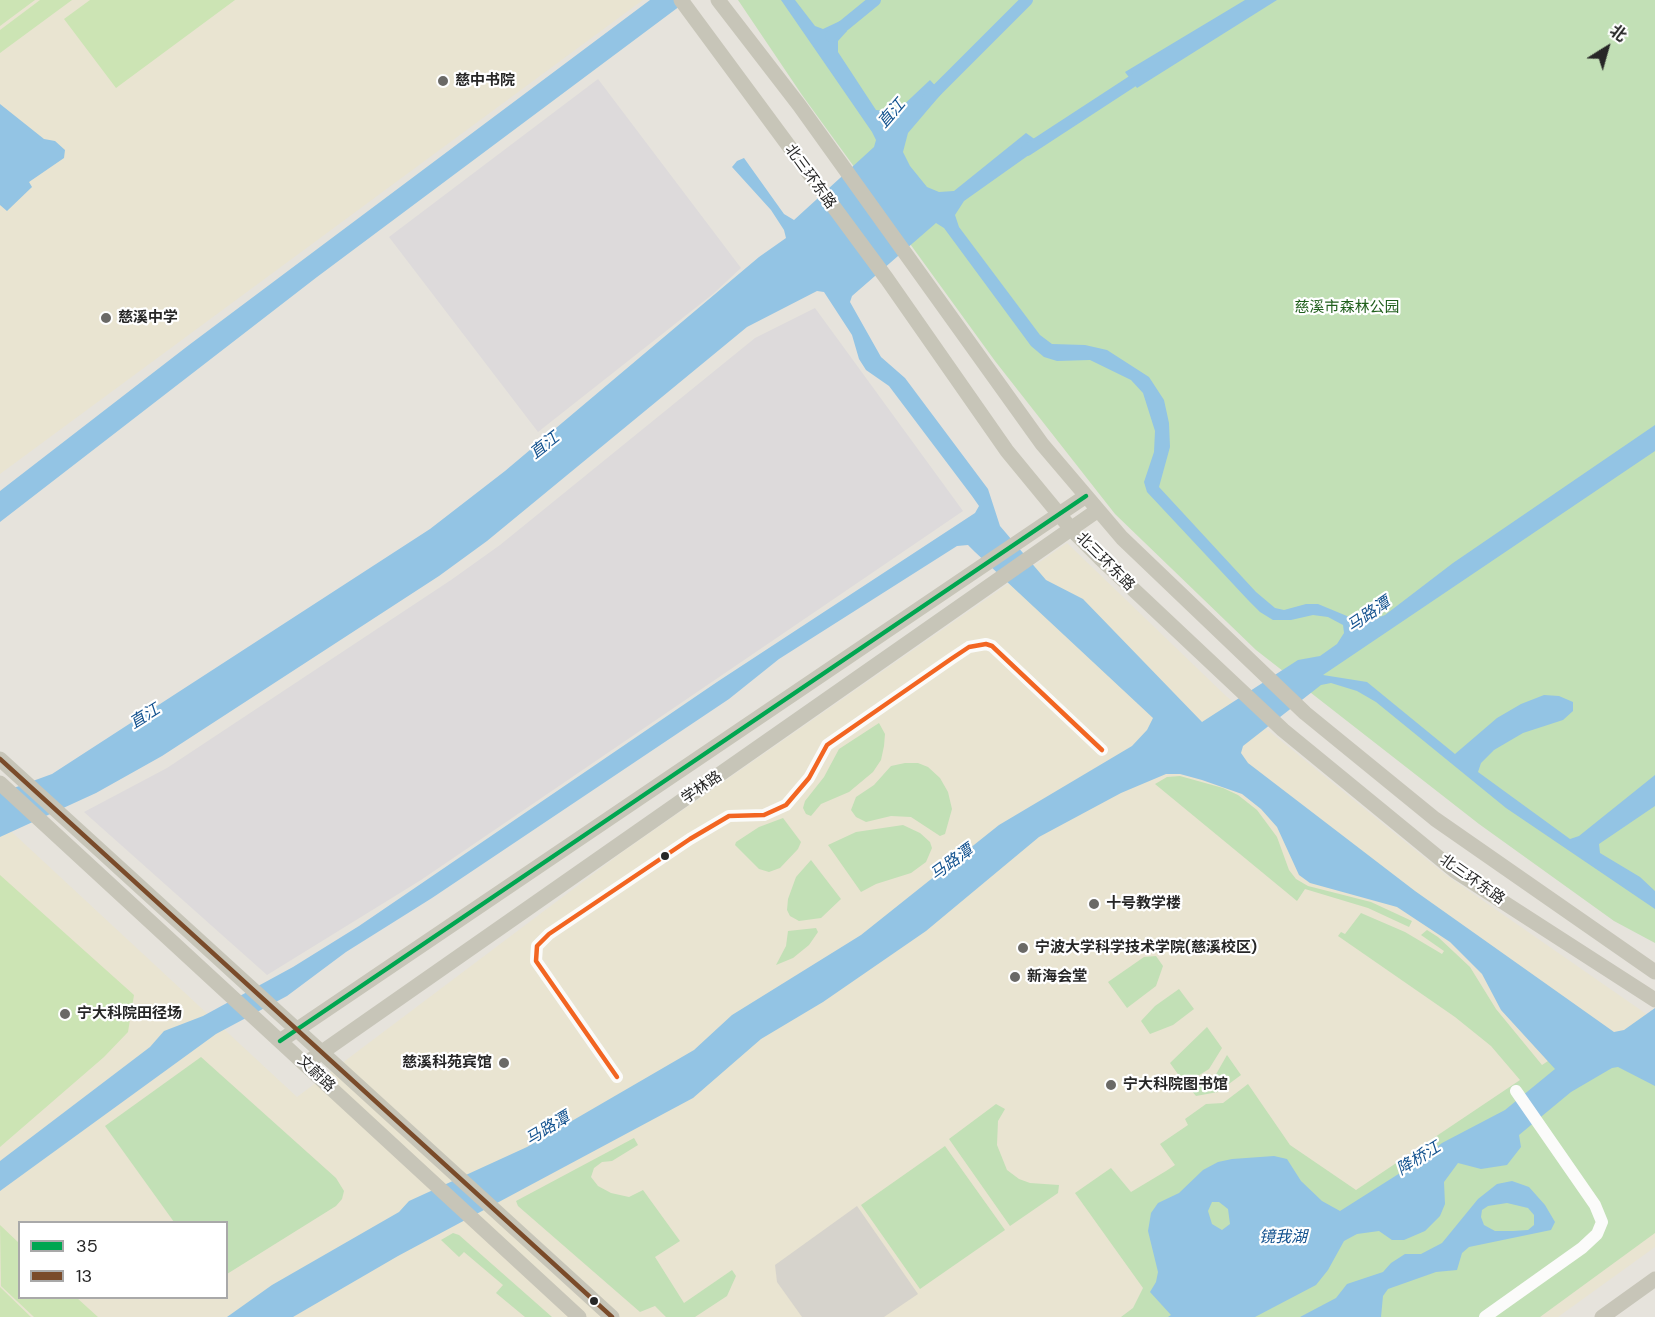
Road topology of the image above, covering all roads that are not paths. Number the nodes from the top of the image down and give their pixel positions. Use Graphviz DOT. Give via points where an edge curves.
graph roads {
  1 [pos="681,0"];
  2 [pos="718,0"];
  3 [pos="1086,496"];
  4 [pos="1098,510"];
  5 [pos="1059,514"];
  6 [pos="1072,530"];
  7 [pos="1102,750"];
  8 [pos="0,759"];
  9 [pos="0,783"];
  10 [pos="1655,972"];
  11 [pos="1655,1000"];
  12 [pos="297,1030"];
  13 [pos="280,1041"];
  14 [pos="320,1052"];
  15 [pos="305,1064"];
  16 [pos="617,1077"];
  17 [pos="1516,1091"];
  18 [pos="1655,1279"];
  19 [pos="579,1317"];
  20 [pos="612,1317"];
  21 [pos="1485,1317"];
  22 [pos="1602,1317"];
  1 -- 5 [label="main road, 北三环东路" via="887,279 1007,451"];
  2 -- 3 [label="main road, 北三环东路" via="1042,444"];
  3 -- 4 [label="main road, 北三环东路"];
  3 -- 5 [label="main road, 学林路"];
  4 -- 6 [label="main road, 学林路"];
  4 -- 10 [label="main road, 北三环东路" via="1157,574 1305,713 1435,819"];
  5 -- 6 [label="main road, 北三环东路"];
  5 -- 12 [label="main road, 学林路"];
  6 -- 11 [label="main road, 北三环东路" via="1283,730 1455,871"];
  6 -- 14 [label="main road, 学林路"];
  7 -- 16 [label="street" via="992,646 969,647 951,659 827,745 809,778 786,806 764,815 729,816 690,838 537,946 536,961"];
  8 -- 12 [label="main road, 文蔚路"];
  9 -- 13 [label="main road, 文蔚路"];
  12 -- 13 [label="main road, 学林路"];
  12 -- 14 [label="main road, 文蔚路"];
  13 -- 15 [label="main road, 文蔚路"];
  14 -- 15 [label="main road, 学林路"];
  14 -- 20 [label="main road, 文蔚路"];
  15 -- 19 [label="main road, 文蔚路"];
  17 -- 21 [label="street" via="1595,1204 1602,1222 1597,1234 1582,1248"];
  18 -- 22 [label="main road"];
}
